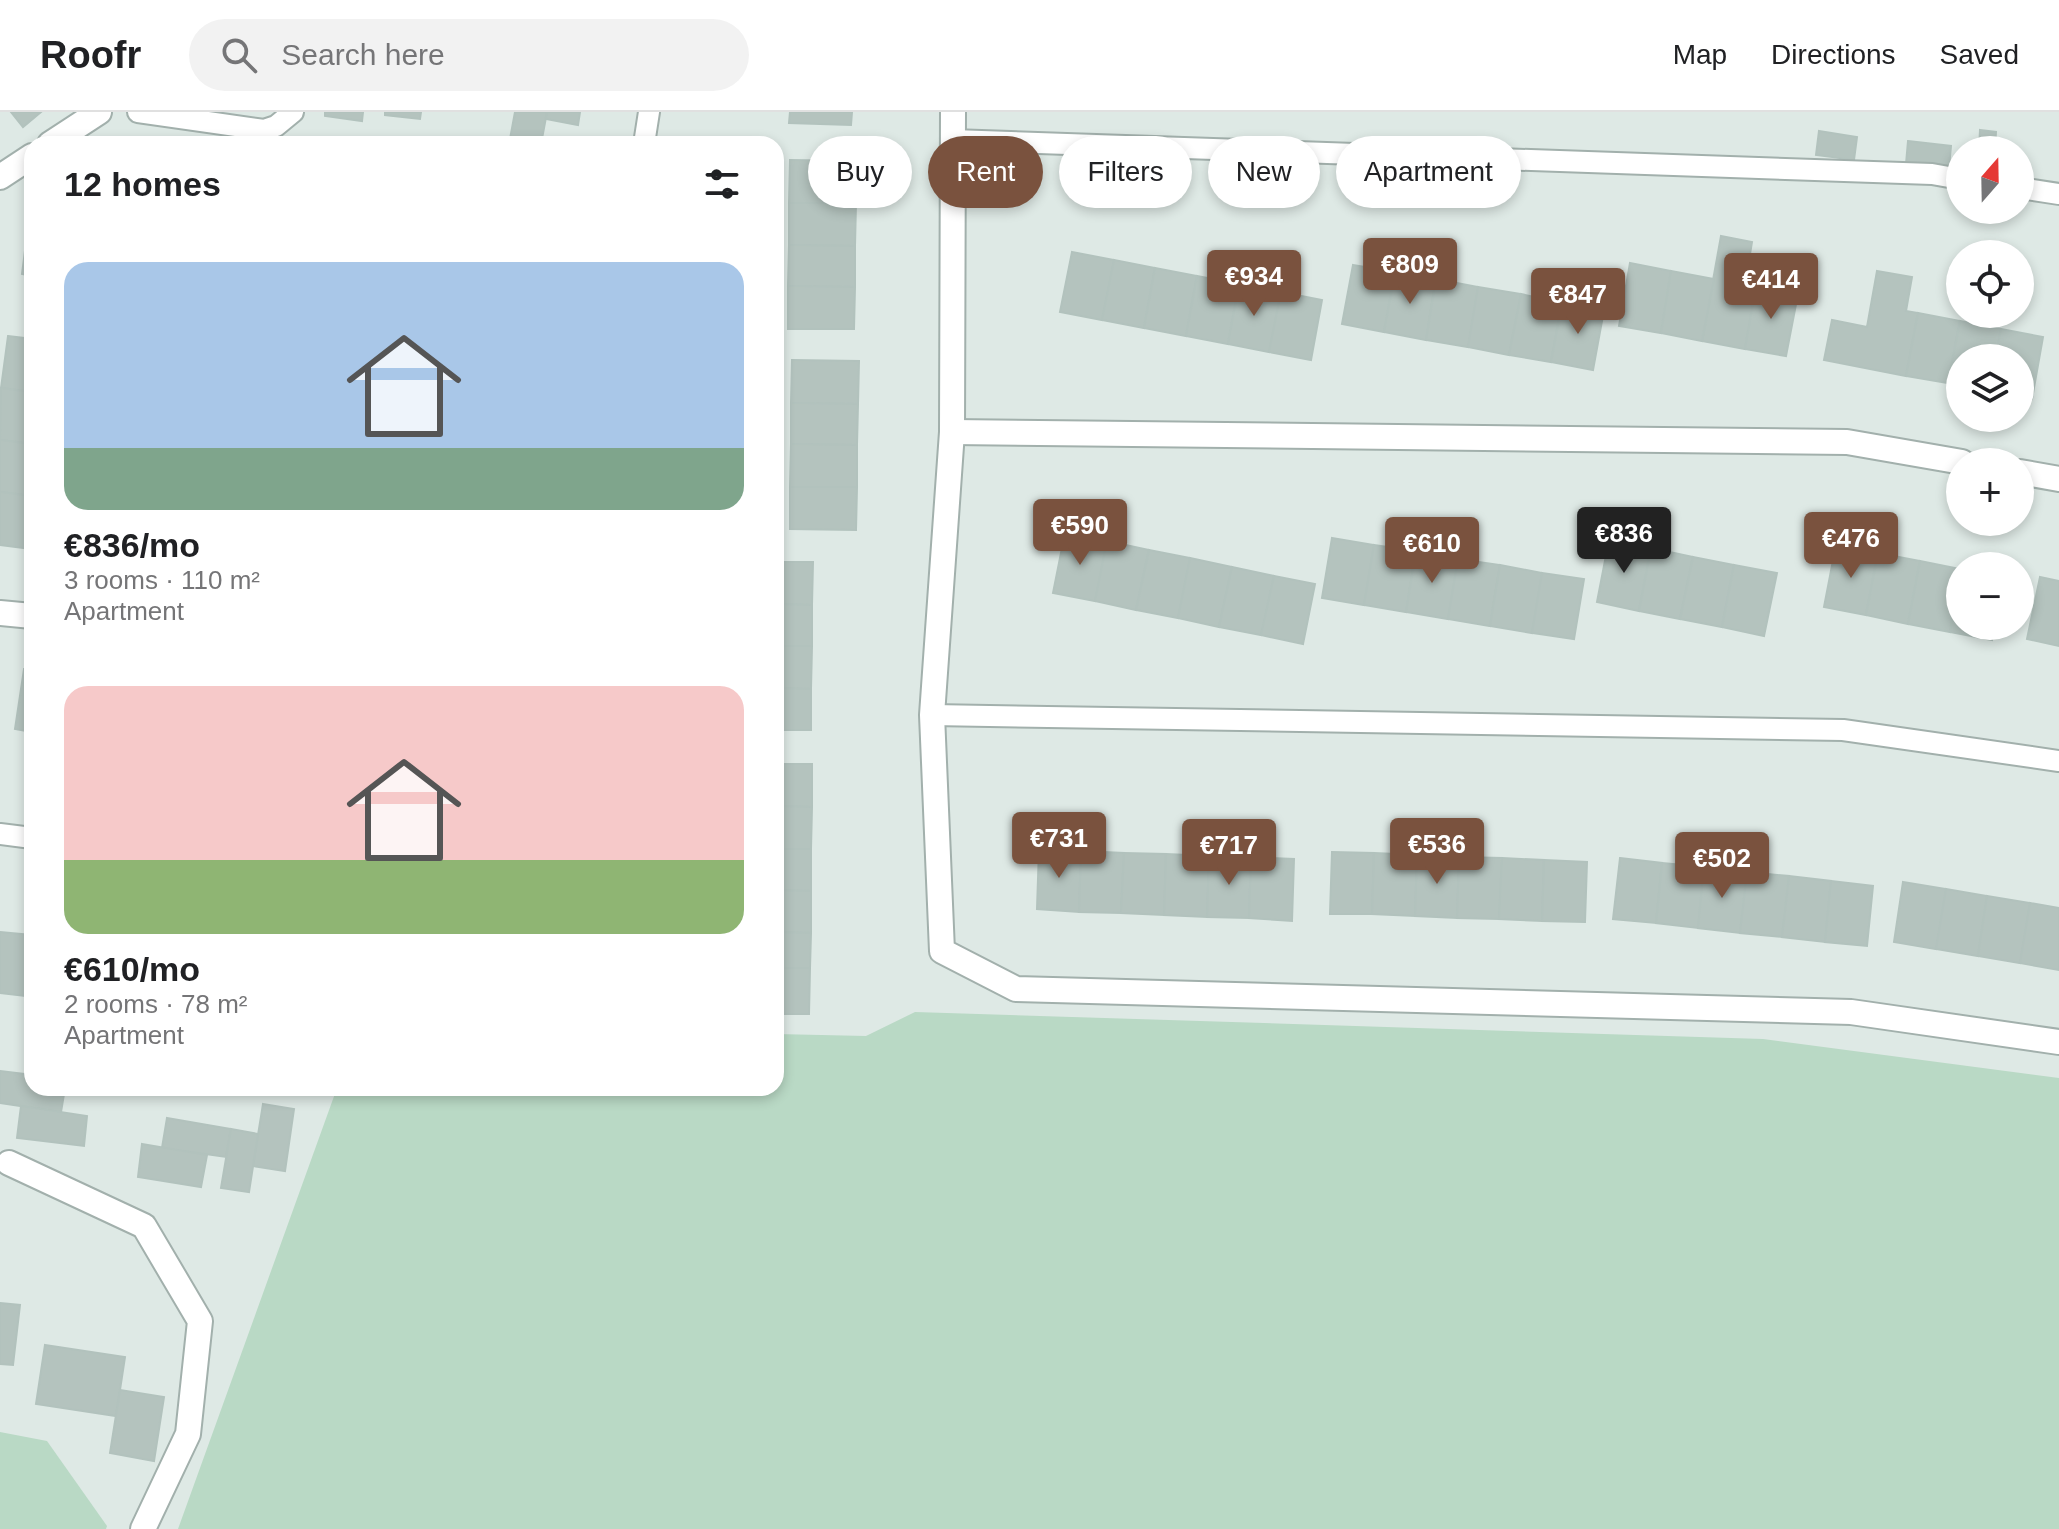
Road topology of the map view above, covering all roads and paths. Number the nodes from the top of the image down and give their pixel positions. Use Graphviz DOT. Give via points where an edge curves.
graph roads {
  1 [pos="99,112"];
  2 [pos="138,112"];
  3 [pos="293,112"];
  4 [pos="649,112"];
  5 [pos="953,112"];
  6 [pos="62,136"];
  7 [pos="645,136"];
  8 [pos="952,136"];
  9 [pos="1043,143"];
  10 [pos="24,161"];
  11 [pos="1946,176"];
  12 [pos="0,177"];
  13 [pos="2034,190"];
  14 [pos="2059,194"];
  15 [pos="952,208"];
  16 [pos="952,432"];
  17 [pos="1946,459"];
  18 [pos="2034,475"];
  19 [pos="2059,479"];
  20 [pos="0,613"];
  21 [pos="24,615"];
  22 [pos="932,715"];
  23 [pos="2059,761"];
  24 [pos="0,834"];
  25 [pos="24,837"];
  26 [pos="2059,1042"];
  27 [pos="9,1163"];
  28 [pos="143,1529"];
  1 -- 6 [label="street"];
  2 -- 3 [label="lane" via="264,130"];
  4 -- 7 [label="lane"];
  5 -- 8 [label="street"];
  9 -- 11 [label="lane"];
  10 -- 12 [label="street"];
  13 -- 14 [label="lane"];
  15 -- 16 [label="street"];
  16 -- 17 [label="street" via="1847,442"];
  16 -- 22 [label="street"];
  18 -- 19 [label="street"];
  20 -- 21 [label="street"];
  22 -- 23 [label="lane" via="1843,730"];
  22 -- 26 [label="street" via="942,951 1016,989 1851,1012"];
  24 -- 25 [label="lane"];
  27 -- 28 [label="street" via="144,1226 200,1321 188,1434"];
}
